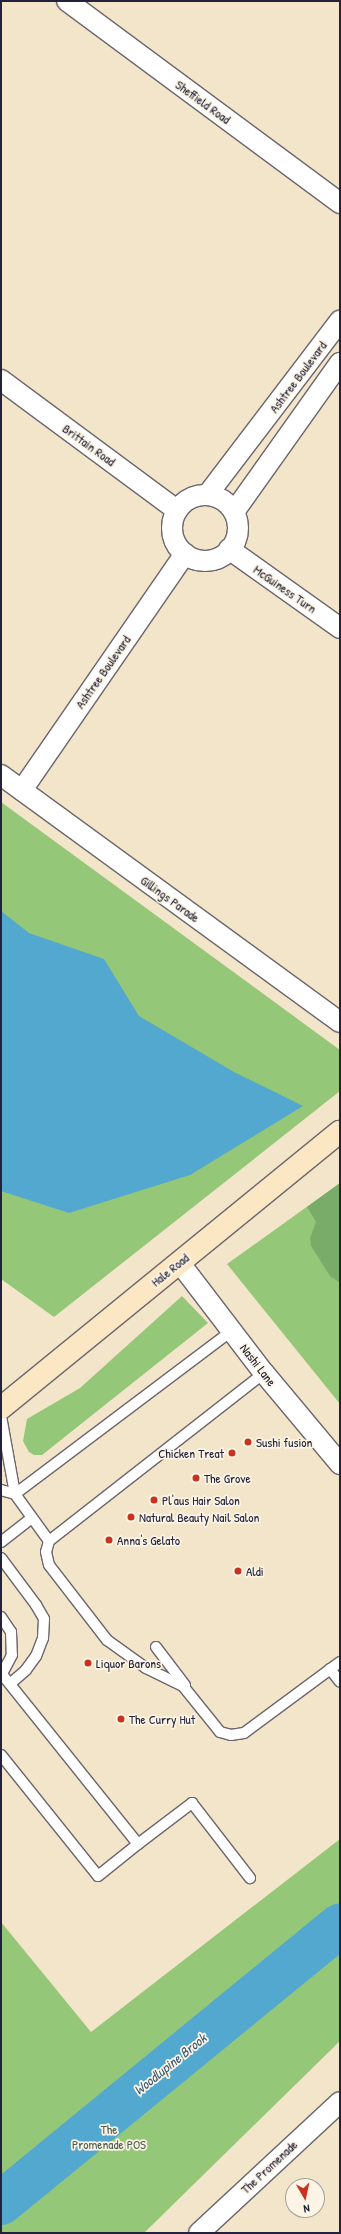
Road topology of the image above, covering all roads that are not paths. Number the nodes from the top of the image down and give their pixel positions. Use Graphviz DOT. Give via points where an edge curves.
graph roads {
  1 [pos="67,1"];
  2 [pos="340,203"];
  3 [pos="337,332"];
  4 [pos="340,363"];
  5 [pos="1,380"];
  6 [pos="256,434"];
  7 [pos="278,450"];
  8 [pos="208,494"];
  9 [pos="176,510"];
  10 [pos="234,512"];
  11 [pos="229,550"];
  12 [pos="185,554"];
  13 [pos="340,628"];
  14 [pos="1,775"];
  15 [pos="22,790"];
  16 [pos="340,1022"];
  17 [pos="340,1132"];
  18 [pos="180,1262"];
  19 [pos="231,1331"];
  20 [pos="264,1373"];
  21 [pos="1,1408"];
  22 [pos="1,1416"];
  23 [pos="340,1464"];
  24 [pos="1,1490"];
  25 [pos="15,1494"];
  26 [pos="32,1518"];
  27 [pos="49,1541"];
  28 [pos="1,1542"];
  29 [pos="1,1558"];
  30 [pos="3,1623"];
  31 [pos="156,1647"];
  32 [pos="340,1662"];
  33 [pos="330,1670"];
  34 [pos="2,1675"];
  35 [pos="340,1682"];
  36 [pos="10,1684"];
  37 [pos="191,1693"];
  38 [pos="1,1755"];
  39 [pos="138,1844"];
  40 [pos="250,1878"];
  41 [pos="340,2102"];
  42 [pos="199,2233"];
  1 -- 2 [label="street, Sheffield Road"];
  3 -- 6 [label="street, Ashtree Boulevard"];
  4 -- 7 [label="street, Ashtree Boulevard"];
  5 -- 9 [label="street, Brittain Road"];
  6 -- 7 [label="street"];
  6 -- 8 [label="street, Ashtree Boulevard"];
  7 -- 10 [label="street, Ashtree Boulevard"];
  8 -- 9 [label="street" via="187,499"];
  8 -- 10 [label="street" via="220,498"];
  9 -- 12 [label="street" via="172,521 172,534 176,545"];
  10 -- 11 [label="street" via="238,532"];
  11 -- 12 [label="street" via="220,557 208,561"];
  11 -- 13 [label="street, McGuiness Turn"];
  12 -- 15 [label="street, Ashtree Boulevard"];
  14 -- 15 [label="street, Gillings Parade"];
  15 -- 16 [label="street, Gillings Parade"];
  17 -- 18 [label="main road, Hale Road"];
  18 -- 19 [label="street, Nashi Lane"];
  18 -- 21 [label="main road, Hale Road"];
  19 -- 20 [label="street, Nashi Lane"];
  19 -- 25 [label="lane"];
  20 -- 23 [label="street, Nashi Lane"];
  20 -- 27 [label="lane"];
  22 -- 25 [label="lane"];
  24 -- 25 [label="lane"];
  25 -- 26 [label="lane"];
  26 -- 27 [label="lane"];
  26 -- 28 [label="lane"];
  27 -- 37 [label="lane" via="46,1552 49,1565 107,1640 146,1668 183,1686"];
  29 -- 36 [label="lane" via="44,1619 43,1638 36,1656 26,1670"];
  30 -- 34 [label="lane" via="11,1632 12,1655"];
  31 -- 37 [label="lane"];
  32 -- 33 [label="lane"];
  33 -- 35 [label="lane"];
  33 -- 37 [label="lane" via="244,1733 231,1735 220,1732"];
  34 -- 36 [label="lane"];
  36 -- 39 [label="lane"];
  38 -- 39 [label="lane" via="98,1876"];
  39 -- 40 [label="lane" via="192,1803"];
  41 -- 42 [label="street, The Promenade"];
}
